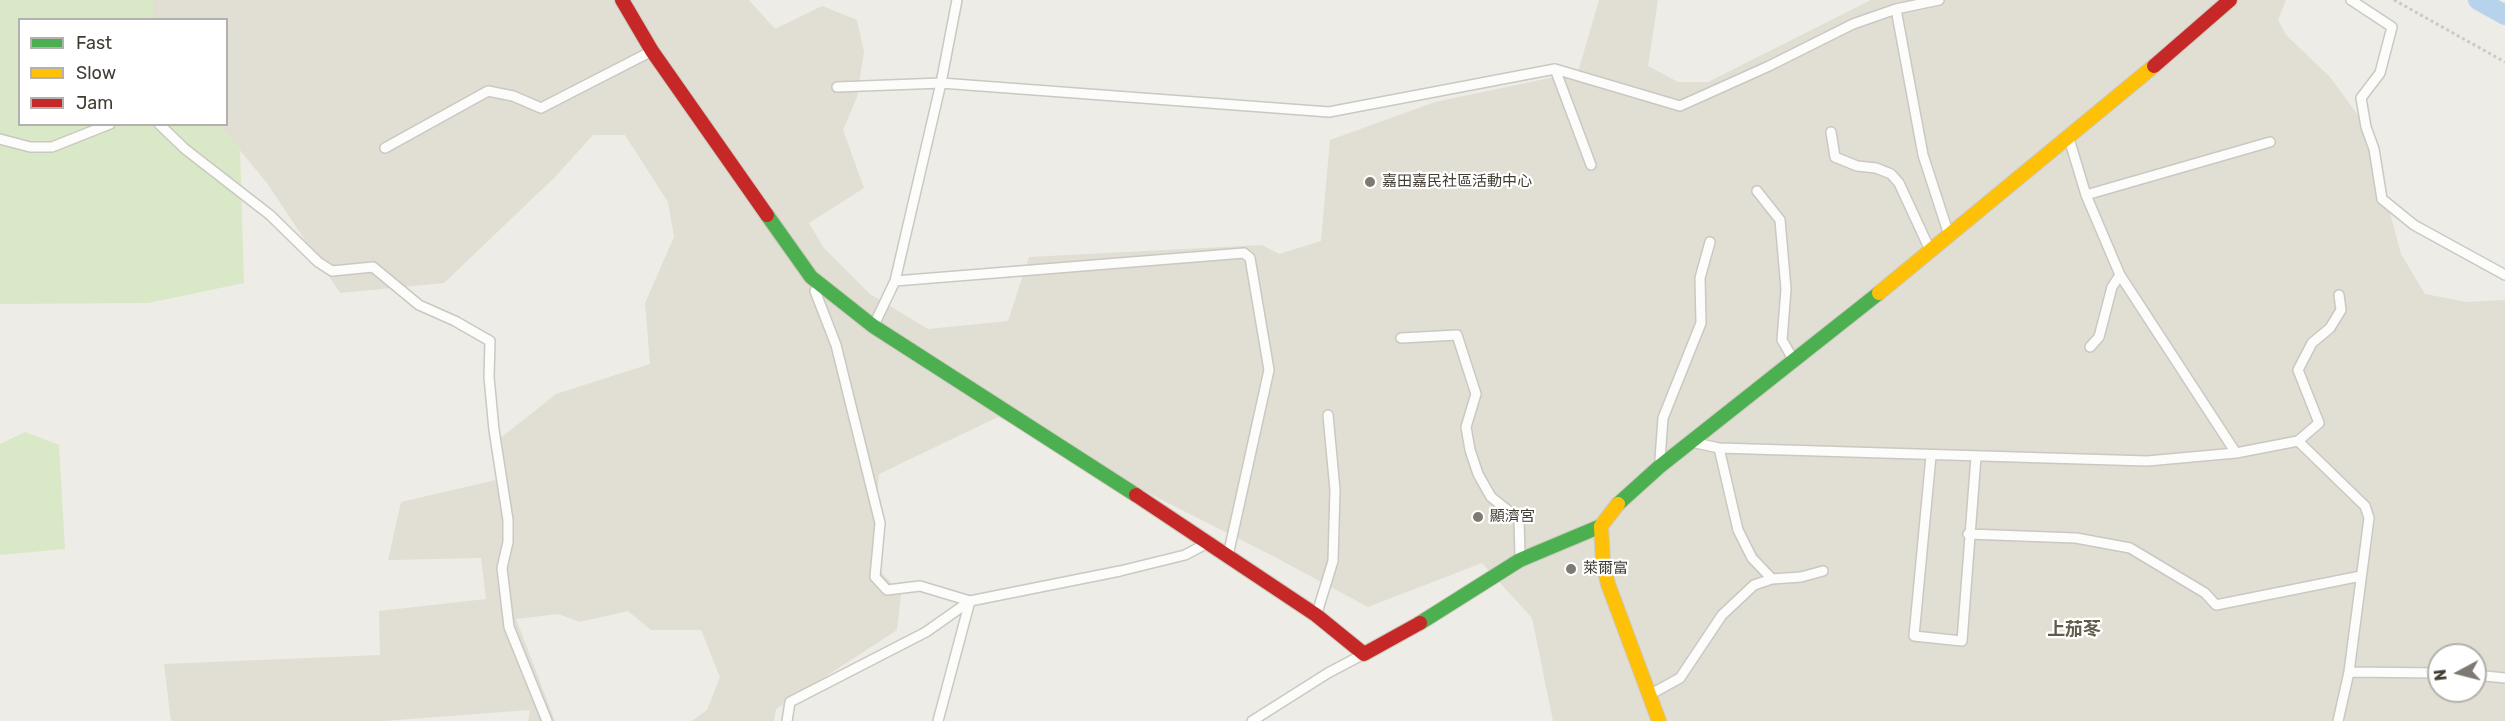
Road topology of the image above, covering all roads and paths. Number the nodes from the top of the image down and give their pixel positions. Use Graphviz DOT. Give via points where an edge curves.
graph roads {
  1 [pos="622,0"];
  2 [pos="957,0"];
  3 [pos="1939,0"];
  4 [pos="2230,0"];
  5 [pos="2351,0"];
  6 [pos="2394,0"];
  7 [pos="1896,9"];
  8 [pos="652,51"];
  9 [pos="2505,62"];
  10 [pos="1555,69"];
  11 [pos="941,83"];
  12 [pos="837,87"];
  13 [pos="105,126"];
  14 [pos="161,126"];
  15 [pos="1831,132"];
  16 [pos="2069,138"];
  17 [pos="0,139"];
  18 [pos="2270,141"];
  19 [pos="385,148"];
  20 [pos="1591,165"];
  21 [pos="1757,191"];
  22 [pos="2086,195"];
  23 [pos="1950,237"];
  24 [pos="1710,242"];
  25 [pos="1931,252"];
  26 [pos="2120,275"];
  27 [pos="2505,275"];
  28 [pos="810,277"];
  29 [pos="895,281"];
  30 [pos="2339,295"];
  31 [pos="873,327"];
  32 [pos="1401,338"];
  33 [pos="2090,347"];
  34 [pos="1794,362"];
  35 [pos="1328,415"];
  36 [pos="2298,441"];
  37 [pos="1692,442"];
  38 [pos="1719,448"];
  39 [pos="2236,453"];
  40 [pos="1931,456"];
  41 [pos="1976,457"];
  42 [pos="1659,467"];
  43 [pos="1601,526"];
  44 [pos="1968,534"];
  45 [pos="1209,542"];
  46 [pos="1228,554"];
  47 [pos="1520,560"];
  48 [pos="1823,572"];
  49 [pos="2361,576"];
  50 [pos="1772,579"];
  51 [pos="969,601"];
  52 [pos="1317,615"];
  53 [pos="1364,654"];
  54 [pos="2349,672"];
  55 [pos="2427,673"];
  56 [pos="2487,676"];
  57 [pos="2505,678"];
  58 [pos="1649,695"];
  59 [pos="547,721"];
  60 [pos="787,721"];
  61 [pos="938,721"];
  62 [pos="1252,721"];
  63 [pos="1659,721"];
  64 [pos="2338,721"];
  1 -- 8 [label="street"];
  2 -- 11 [label="lane"];
  3 -- 7 [label="lane"];
  4 -- 16 [label="street"];
  5 -- 27 [label="lane" via="2392,27 2380,73 2361,98 2382,199 2414,225"];
  6 -- 9 [label="path"];
  7 -- 10 [label="lane" via="1853,24 1680,106"];
  7 -- 23 [label="lane" via="1923,155"];
  8 -- 19 [label="lane" via="542,108 488,91"];
  8 -- 28 [label="street"];
  10 -- 11 [label="lane" via="1329,112"];
  10 -- 20 [label="lane"];
  11 -- 12 [label="lane"];
  11 -- 29 [label="lane"];
  13 -- 17 [label="lane" via="52,147 30,147"];
  14 -- 59 [label="lane" via="270,215 318,262 332,271 373,267 418,305 490,341 494,430 508,520 502,568 509,627"];
  15 -- 25 [label="lane" via="1835,157 1891,174 1899,183"];
  16 -- 22 [label="lane"];
  16 -- 23 [label="street"];
  18 -- 22 [label="lane"];
  21 -- 34 [label="lane" via="1780,220 1786,289 1782,340"];
  22 -- 26 [label="lane"];
  23 -- 25 [label="street"];
  24 -- 42 [label="lane" via="1700,278 1701,323 1663,418"];
  25 -- 34 [label="street"];
  26 -- 33 [label="lane" via="2112,287 2100,337"];
  26 -- 39 [label="lane"];
  28 -- 31 [label="street"];
  28 -- 51 [label="lane" via="836,345 880,524 875,577 887,590 920,586"];
  29 -- 31 [label="lane"];
  29 -- 46 [label="lane" via="1244,253 1250,258 1269,370"];
  30 -- 36 [label="lane" via="2341,310 2330,328 2312,343 2298,370 2319,423"];
  31 -- 45 [label="street"];
  32 -- 47 [label="lane" via="1457,335 1476,394 1466,427 1470,450 1491,497 1519,519"];
  34 -- 37 [label="street"];
  35 -- 52 [label="lane" via="1335,490 1334,561"];
  36 -- 39 [label="lane"];
  36 -- 49 [label="lane" via="2365,506 2369,518"];
  37 -- 38 [label="lane"];
  37 -- 42 [label="street"];
  38 -- 40 [label="lane"];
  38 -- 50 [label="lane" via="1738,530 1752,558"];
  39 -- 41 [label="lane" via="2147,461"];
  40 -- 41 [label="lane"];
  40 -- 44 [label="lane" via="1914,636 1962,641"];
  41 -- 44 [label="lane"];
  42 -- 43 [label="street" via="1622,498"];
  43 -- 47 [label="street"];
  43 -- 58 [label="street" via="1600,545 1608,584"];
  44 -- 49 [label="lane" via="2076,538 2130,548 2205,593 2216,605"];
  45 -- 46 [label="street"];
  45 -- 51 [label="lane" via="1185,555 1120,572"];
  46 -- 52 [label="street"];
  47 -- 53 [label="street"];
  48 -- 50 [label="lane" via="1802,578"];
  49 -- 54 [label="lane"];
  50 -- 58 [label="lane" via="1754,585 1722,615 1680,678"];
  51 -- 60 [label="lane" via="926,632 790,702"];
  51 -- 61 [label="lane"];
  52 -- 53 [label="street"];
  53 -- 62 [label="lane"];
  54 -- 55 [label="lane"];
  54 -- 64 [label="lane"];
  56 -- 57 [label="lane"];
  58 -- 63 [label="street"];
}
